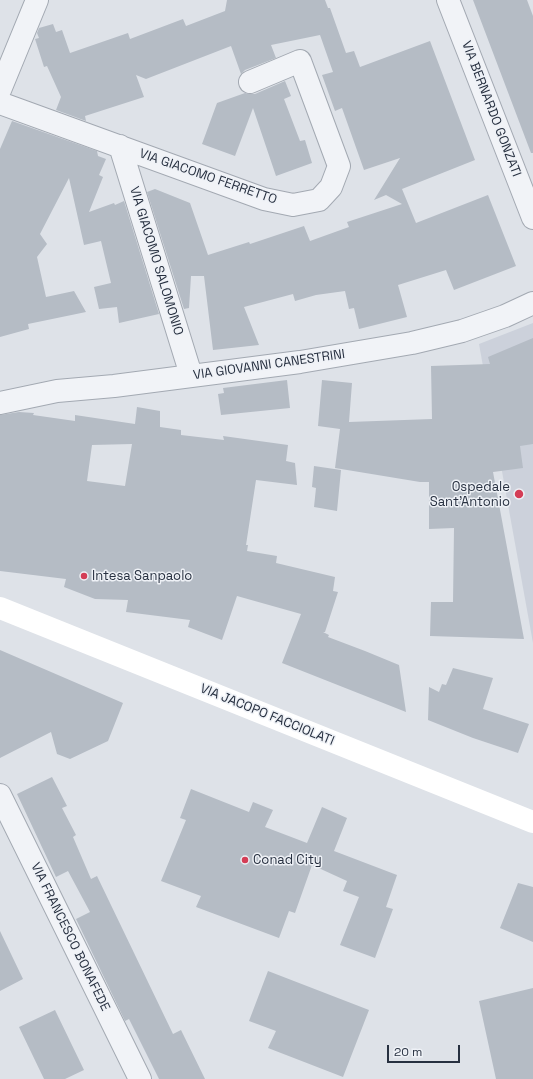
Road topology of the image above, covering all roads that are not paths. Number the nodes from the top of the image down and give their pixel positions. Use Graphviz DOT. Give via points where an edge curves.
graph roads {
  1 [pos="37,0"];
  2 [pos="448,0"];
  3 [pos="250,82"];
  4 [pos="0,89"];
  5 [pos="0,103"];
  6 [pos="120,146"];
  7 [pos="533,218"];
  8 [pos="533,303"];
  9 [pos="191,375"];
  10 [pos="0,403"];
  11 [pos="0,608"];
  12 [pos="0,794"];
  13 [pos="533,822"];
  14 [pos="140,1079"];
  1 -- 4 [label="street"];
  2 -- 7 [label="street, VIA BERNARDO GONZATI"];
  3 -- 6 [label="street, VIA GIACOMO FERRETTO" via="300,61 339,166 331,187 319,200 293,206 264,199"];
  5 -- 6 [label="street, VIA GIACOMO FERRETTO"];
  6 -- 9 [label="street, VIA GIACOMO SALOMONIO"];
  8 -- 9 [label="street, VIA GIOVANNI CANESTRINI" via="462,331 412,343 300,362"];
  9 -- 10 [label="street, VIA GIOVANNI CANESTRINI" via="57,391"];
  11 -- 13 [label="main road, VIA JACOPO FACCIOLATI"];
  12 -- 14 [label="street, VIA FRANCESCO BONAFEDE"];
}
